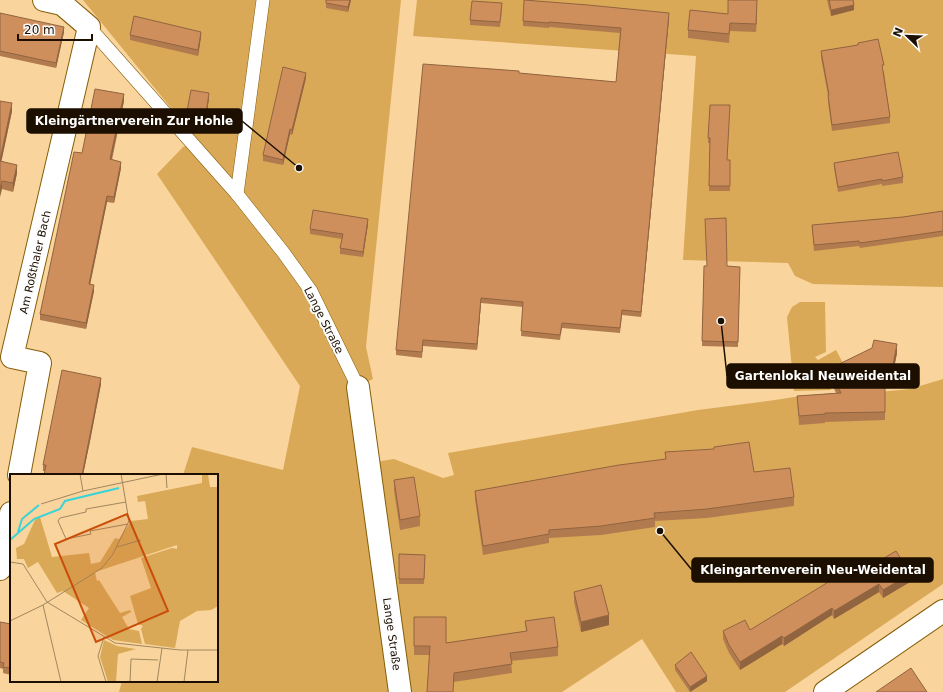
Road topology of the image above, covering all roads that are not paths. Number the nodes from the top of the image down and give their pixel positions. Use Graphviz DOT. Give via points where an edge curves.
graph roads {
  1 [pos="44,0"];
  2 [pos="263,0"];
  3 [pos="88,27"];
  4 [pos="238,194"];
  5 [pos="358,387"];
  6 [pos="18,474"];
  7 [pos="10,518"];
  8 [pos="0,569"];
  9 [pos="940,620"];
  10 [pos="400,692"];
  11 [pos="825,692"];
  1 -- 3 [label="street, Lange Straße" via="62,4"];
  2 -- 4 [label="lane"];
  3 -- 4 [label="lane, Lange Straße"];
  3 -- 6 [label="street, Am Roßthaler Bach" via="12,357 40,363"];
  4 -- 5 [label="lane, Lange Straße" via="311,291"];
  5 -- 10 [label="street, Lange Straße"];
  7 -- 8 [label="street"];
  9 -- 11 [label="street"];
}
